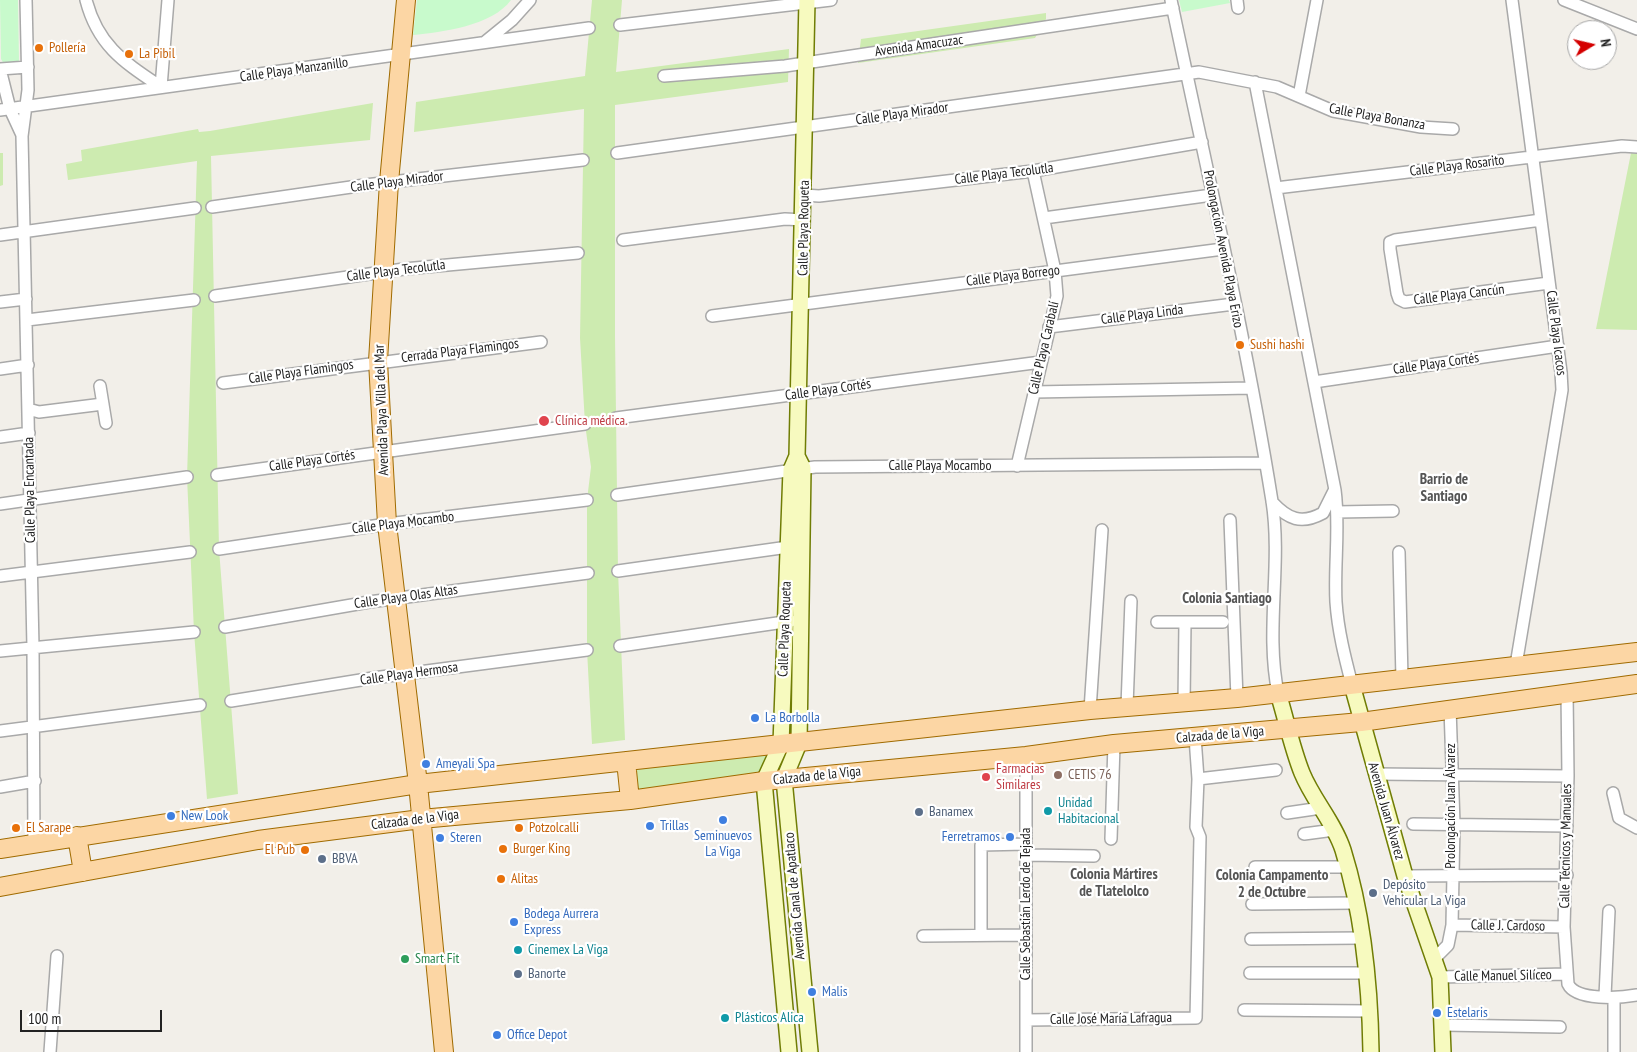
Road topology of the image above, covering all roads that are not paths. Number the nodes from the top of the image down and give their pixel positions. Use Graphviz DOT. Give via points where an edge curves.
graph roads {
  1 [pos="26,0"];
  2 [pos="86,0"];
  3 [pos="168,0"];
  4 [pos="406,0"];
  5 [pos="530,0"];
  6 [pos="831,0"];
  7 [pos="1316,0"];
  8 [pos="1512,0"];
  9 [pos="1564,0"];
  10 [pos="807,2"];
  11 [pos="1172,4"];
  12 [pos="620,25"];
  13 [pos="588,28"];
  14 [pos="1637,29"];
  15 [pos="485,42"];
  16 [pos="401,55"];
  17 [pos="807,62"];
  18 [pos="28,67"];
  19 [pos="0,69"];
  20 [pos="1186,74"];
  21 [pos="664,76"];
  22 [pos="1255,82"];
  23 [pos="160,87"];
  24 [pos="1299,96"];
  25 [pos="27,106"];
  26 [pos="5,110"];
  27 [pos="806,127"];
  28 [pos="1453,129"];
  29 [pos="22,136"];
  30 [pos="1202,142"];
  31 [pos="1637,147"];
  32 [pos="617,153"];
  33 [pos="1532,157"];
  34 [pos="583,160"];
  35 [pos="1033,171"];
  36 [pos="389,182"];
  37 [pos="1276,188"];
  38 [pos="804,195"];
  39 [pos="1212,195"];
  40 [pos="212,207"];
  41 [pos="196,208"];
  42 [pos="1044,218"];
  43 [pos="804,220"];
  44 [pos="1541,220"];
  45 [pos="24,232"];
  46 [pos="0,235"];
  47 [pos="623,240"];
  48 [pos="1224,249"];
  49 [pos="578,253"];
  50 [pos="1055,271"];
  51 [pos="382,272"];
  52 [pos="1549,283"];
  53 [pos="215,296"];
  54 [pos="26,299"];
  55 [pos="194,300"];
  56 [pos="0,302"];
  57 [pos="1234,304"];
  58 [pos="802,305"];
  59 [pos="712,316"];
  60 [pos="27,320"];
  61 [pos="1050,327"];
  62 [pos="541,342"];
  63 [pos="1558,346"];
  64 [pos="378,362"];
  65 [pos="1041,362"];
  66 [pos="28,365"];
  67 [pos="0,369"];
  68 [pos="1314,382"];
  69 [pos="223,383"];
  70 [pos="100,386"];
  71 [pos="1252,388"];
  72 [pos="1034,392"];
  73 [pos="800,394"];
  74 [pos="103,404"];
  75 [pos="28,409"];
  76 [pos="616,418"];
  77 [pos="106,423"];
  78 [pos="585,424"];
  79 [pos="29,433"];
  80 [pos="0,437"];
  81 [pos="382,451"];
  82 [pos="1265,463"];
  83 [pos="797,465"];
  84 [pos="1017,466"];
  85 [pos="217,475"];
  86 [pos="187,477"];
  87 [pos="1335,490"];
  88 [pos="617,495"];
  89 [pos="30,500"];
  90 [pos="587,500"];
  91 [pos="1272,502"];
  92 [pos="0,504"];
  93 [pos="1392,510"];
  94 [pos="1337,512"];
  95 [pos="1230,520"];
  96 [pos="387,524"];
  97 [pos="1102,530"];
  98 [pos="788,547"];
  99 [pos="219,549"];
  100 [pos="190,552"];
  101 [pos="1399,552"];
  102 [pos="618,571"];
  103 [pos="31,572"];
  104 [pos="588,573"];
  105 [pos="0,576"];
  106 [pos="396,598"];
  107 [pos="1131,601"];
  108 [pos="800,619"];
  109 [pos="784,622"];
  110 [pos="1157,622"];
  111 [pos="1186,622"];
  112 [pos="1223,622"];
  113 [pos="225,627"];
  114 [pos="194,632"];
  115 [pos="620,646"];
  116 [pos="33,647"];
  117 [pos="587,650"];
  118 [pos="0,651"];
  119 [pos="1637,652"];
  120 [pos="1516,665"];
  121 [pos="404,674"];
  122 [pos="1402,679"];
  123 [pos="1637,684"];
  124 [pos="1352,685"];
  125 [pos="1566,692"];
  126 [pos="1278,693"];
  127 [pos="1237,698"];
  128 [pos="231,701"];
  129 [pos="1184,702"];
  130 [pos="200,705"];
  131 [pos="1127,706"];
  132 [pos="1450,708"];
  133 [pos="1090,710"];
  134 [pos="1361,722"];
  135 [pos="34,727"];
  136 [pos="1289,729"];
  137 [pos="0,731"];
  138 [pos="1195,737"];
  139 [pos="790,743"];
  140 [pos="1114,744"];
  141 [pos="1026,756"];
  142 [pos="626,761"];
  143 [pos="1276,770"];
  144 [pos="1376,774"];
  145 [pos="1452,775"];
  146 [pos="1568,776"];
  147 [pos="784,779"];
  148 [pos="1198,779"];
  149 [pos="764,781"];
  150 [pos="35,782"];
  151 [pos="418,784"];
  152 [pos="0,787"];
  153 [pos="1613,793"];
  154 [pos="630,800"];
  155 [pos="1321,808"];
  156 [pos="1287,813"];
  157 [pos="421,819"];
  158 [pos="1412,824"];
  159 [pos="1454,824"];
  160 [pos="1567,826"];
  161 [pos="1637,828"];
  162 [pos="1334,830"];
  163 [pos="1304,834"];
  164 [pos="77,836"];
  165 [pos="1111,839"];
  166 [pos="34,843"];
  167 [pos="0,849"];
  168 [pos="1026,850"];
  169 [pos="1094,856"];
  170 [pos="1255,867"];
  171 [pos="1348,867"];
  172 [pos="83,872"];
  173 [pos="1452,875"];
  174 [pos="1405,876"];
  175 [pos="1566,876"];
  176 [pos="0,887"];
  177 [pos="1355,903"];
  178 [pos="1252,904"];
  179 [pos="1609,910"];
  180 [pos="1452,925"];
  181 [pos="1564,927"];
  182 [pos="981,935"];
  183 [pos="1026,935"];
  184 [pos="923,936"];
  185 [pos="1361,938"];
  186 [pos="1251,939"];
  187 [pos="57,956"];
  188 [pos="1435,958"];
  189 [pos="1250,973"];
  190 [pos="1367,973"];
  191 [pos="1566,974"];
  192 [pos="1440,977"];
  193 [pos="1637,995"];
  194 [pos="1610,997"];
  195 [pos="1244,1010"];
  196 [pos="1371,1010"];
  197 [pos="1026,1020"];
  198 [pos="1443,1025"];
  199 [pos="1560,1027"];
  200 [pos="50,1052"];
  201 [pos="444,1052"];
  202 [pos="790,1052"];
  203 [pos="810,1052"];
  204 [pos="1026,1052"];
  205 [pos="1371,1052"];
  206 [pos="1443,1052"];
  207 [pos="1614,1052"];
  1 -- 18 [label="street, Calle Playa Encantada"];
  2 -- 23 [label="street" via="94,24 114,54"];
  3 -- 23 [label="street"];
  4 -- 16 [label="main road, Avenida Playa Villa del Mar"];
  5 -- 15 [label="street"];
  6 -- 10 [label="street"];
  7 -- 24 [label="street"];
  8 -- 33 [label="street, Calle Playa Icacos"];
  9 -- 14 [label="street"];
  10 -- 12 [label="street"];
  10 -- 17 [label="street, Calle Playa Roqueta"];
  11 -- 17 [label="street, Avenida Amacuzac"];
  11 -- 20 [label="street, Prolongación Avenida Playa Erizo"];
  13 -- 15 [label="street, Calle Playa Manzanillo"];
  15 -- 16 [label="street, Calle Playa Manzanillo"];
  16 -- 23 [label="street, Calle Playa Manzanillo" via="202,84"];
  16 -- 36 [label="main road, Avenida Playa Villa del Mar"];
  17 -- 21 [label="street, Avenida Amacuzac"];
  17 -- 27 [label="street, Calle Playa Roqueta"];
  18 -- 19 [label="street"];
  18 -- 25 [label="street, Calle Playa Encantada"];
  19 -- 26 [label="street, Calle Playa Encantada"];
  20 -- 22 [label="street, Calle Playa Bonanza" via="1198,72"];
  20 -- 27 [label="street, Calle Playa Mirador"];
  20 -- 30 [label="street, Prolongación Avenida Playa Erizo"];
  22 -- 24 [label="street, Calle Playa Bonanza"];
  22 -- 37 [label="street"];
  23 -- 25 [label="street, Calle Playa Manzanillo"];
  24 -- 28 [label="street, Calle Playa Bonanza" via="1333,111 1421,127"];
  25 -- 26 [label="street, Calle Playa Manzanillo"];
  25 -- 29 [label="street, Calle Playa Encantada"];
  26 -- 29 [label="street, Calle Playa Encantada"];
  27 -- 32 [label="street, Calle Playa Mirador"];
  27 -- 38 [label="street, Calle Playa Roqueta"];
  29 -- 45 [label="street, Calle Playa Encantada"];
  30 -- 35 [label="street, Calle Playa Tecolutla"];
  30 -- 39 [label="street, Prolongación Avenida Playa Erizo"];
  31 -- 33 [label="street, Calle Playa Rosarito"];
  33 -- 37 [label="street, Calle Playa Rosarito"];
  33 -- 44 [label="street, Calle Playa Icacos"];
  34 -- 36 [label="street, Calle Playa Mirador"];
  35 -- 38 [label="street, Calle Playa Tecolutla" via="819,196"];
  35 -- 42 [label="street, Calle Playa Carabalí"];
  36 -- 40 [label="street, Calle Playa Mirador"];
  36 -- 51 [label="main road, Avenida Playa Villa del Mar"];
  37 -- 68 [label="street"];
  38 -- 43 [label="street, Calle Playa Roqueta"];
  39 -- 42 [label="street"];
  39 -- 48 [label="street, Prolongación Avenida Playa Erizo"];
  41 -- 45 [label="street"];
  42 -- 50 [label="street, Calle Playa Carabalí"];
  43 -- 47 [label="street" via="785,219"];
  43 -- 58 [label="street, Calle Playa Roqueta"];
  44 -- 52 [label="street, Calle Playa Icacos"];
  44 -- 52 [label="street, Calle Playa Cancún" via="1395,240 1390,242 1390,248 1397,293 1405,302"];
  45 -- 46 [label="street"];
  45 -- 54 [label="street, Calle Playa Encantada"];
  48 -- 50 [label="street, Calle Playa Borrego"];
  48 -- 57 [label="street, Prolongación Avenida Playa Erizo"];
  49 -- 51 [label="street, Calle Playa Tecolutla"];
  50 -- 58 [label="street, Calle Playa Borrego"];
  50 -- 61 [label="street, Calle Playa Carabalí" via="1057,296"];
  51 -- 53 [label="street, Calle Playa Tecolutla"];
  51 -- 64 [label="main road, Avenida Playa Villa del Mar"];
  52 -- 63 [label="street, Calle Playa Icacos"];
  54 -- 56 [label="street"];
  54 -- 60 [label="street, Calle Playa Encantada"];
  55 -- 60 [label="street"];
  57 -- 61 [label="street, Calle Playa Linda"];
  57 -- 71 [label="street, Prolongación Avenida Playa Erizo"];
  58 -- 59 [label="street, Calle Playa Borrego"];
  58 -- 73 [label="street, Calle Playa Roqueta"];
  60 -- 66 [label="street, Calle Playa Encantada"];
  61 -- 65 [label="street, Calle Playa Carabalí"];
  62 -- 64 [label="street, Cerrada Playa Flamingos"];
  63 -- 68 [label="street, Calle Playa Cortés"];
  63 -- 120 [label="street, Calle Playa Icacos" via="1562,390"];
  64 -- 69 [label="street, Calle Playa Flamingos"];
  64 -- 81 [label="main road, Avenida Playa Villa del Mar"];
  65 -- 72 [label="street, Calle Playa Carabalí"];
  65 -- 73 [label="street, Calle Playa Cortés"];
  66 -- 67 [label="street"];
  66 -- 75 [label="street, Calle Playa Encantada"];
  68 -- 87 [label="street"];
  70 -- 74 [label="street"];
  71 -- 72 [label="street"];
  71 -- 82 [label="street, Prolongación Avenida Playa Erizo"];
  72 -- 84 [label="street, Calle Playa Carabalí"];
  73 -- 76 [label="street, Calle Playa Cortés"];
  73 -- 83 [label="street, Calle Playa Roqueta"];
  74 -- 75 [label="street" via="39,412"];
  74 -- 77 [label="street"];
  75 -- 79 [label="street, Calle Playa Encantada"];
  78 -- 81 [label="street, Calle Playa Cortés"];
  79 -- 80 [label="street"];
  79 -- 89 [label="street, Calle Playa Encantada"];
  81 -- 85 [label="street, Calle Playa Cortés"];
  81 -- 96 [label="main road, Avenida Playa Villa del Mar"];
  82 -- 84 [label="street, Calle Playa Mocambo"];
  82 -- 91 [label="street, Prolongación Avenida Playa Erizo"];
  83 -- 84 [label="street, Calle Playa Mocambo"];
  83 -- 88 [label="street, Calle Playa Mocambo" via="782,473"];
  83 -- 98 [label="street, Calle Playa Roqueta"];
  83 -- 108 [label="street, Calle Playa Roqueta"];
  86 -- 89 [label="street"];
  87 -- 91 [label="street" via="1323,513 1315,517 1294,519"];
  87 -- 94 [label="street"];
  89 -- 92 [label="street"];
  89 -- 103 [label="street, Calle Playa Encantada"];
  90 -- 96 [label="street, Calle Playa Mocambo"];
  91 -- 126 [label="street, Prolongación Avenida Playa Erizo" via="1276,536 1272,666"];
  93 -- 94 [label="street"];
  94 -- 124 [label="street" via="1336,601 1341,643"];
  95 -- 127 [label="street"];
  96 -- 99 [label="street, Calle Playa Mocambo"];
  96 -- 106 [label="main road, Avenida Playa Villa del Mar"];
  97 -- 133 [label="street"];
  98 -- 102 [label="street"];
  98 -- 109 [label="street, Calle Playa Roqueta"];
  100 -- 103 [label="street"];
  101 -- 122 [label="street"];
  103 -- 105 [label="street"];
  103 -- 116 [label="street, Calle Playa Encantada"];
  104 -- 106 [label="street, Calle Playa Olas Altas"];
  106 -- 113 [label="street, Calle Playa Olas Altas"];
  106 -- 121 [label="main road, Avenida Playa Villa del Mar"];
  107 -- 131 [label="street"];
  108 -- 109 [label="street"];
  108 -- 139 [label="street, Calle Playa Roqueta"];
  109 -- 115 [label="street"];
  109 -- 139 [label="street, Calle Playa Roqueta"];
  110 -- 111 [label="street"];
  111 -- 112 [label="street"];
  111 -- 129 [label="street"];
  114 -- 116 [label="street"];
  116 -- 118 [label="street"];
  116 -- 135 [label="street, Calle Playa Encantada"];
  117 -- 121 [label="street, Calle Playa Hermosa"];
  119 -- 120 [label="main road"];
  120 -- 122 [label="main road"];
  121 -- 128 [label="street, Calle Playa Hermosa"];
  121 -- 151 [label="main road, Avenida Playa Villa del Mar"];
  122 -- 124 [label="main road"];
  123 -- 125 [label="main road, Calzada de la Viga"];
  124 -- 126 [label="main road"];
  124 -- 134 [label="street, Avenida Juan Álvarez"];
  125 -- 132 [label="main road, Calzada de la Viga"];
  125 -- 146 [label="street, Calle Técnicos y Manuales"];
  126 -- 127 [label="main road"];
  126 -- 136 [label="street"];
  127 -- 129 [label="main road"];
  129 -- 131 [label="main road"];
  130 -- 135 [label="street"];
  131 -- 133 [label="main road"];
  132 -- 134 [label="main road, Calzada de la Viga"];
  132 -- 145 [label="street, Prolongación Juan Álvarez"];
  133 -- 139 [label="main road"];
  134 -- 136 [label="main road, Calzada de la Viga"];
  134 -- 144 [label="street, Avenida Juan Álvarez"];
  135 -- 137 [label="street"];
  135 -- 150 [label="street, Calle Playa Encantada"];
  136 -- 138 [label="main road, Calzada de la Viga"];
  136 -- 155 [label="street" via="1302,773"];
  138 -- 140 [label="main road, Calzada de la Viga"];
  138 -- 148 [label="street"];
  139 -- 142 [label="main road"];
  139 -- 147 [label="street, Avenida Canal de Apatlaco"];
  139 -- 149 [label="street"];
  140 -- 141 [label="main road, Calzada de la Viga"];
  140 -- 165 [label="street"];
  141 -- 147 [label="main road, Calzada de la Viga"];
  141 -- 168 [label="street, Calle Sebastián Lerdo de Tejada"];
  142 -- 151 [label="main road"];
  142 -- 154 [label="main road"];
  143 -- 148 [label="street"];
  144 -- 145 [label="street"];
  144 -- 174 [label="street, Avenida Juan Álvarez"];
  145 -- 146 [label="street"];
  145 -- 159 [label="street, Prolongación Juan Álvarez"];
  146 -- 160 [label="street, Calle Técnicos y Manuales"];
  147 -- 149 [label="main road, Calzada de la Viga"];
  147 -- 203 [label="street, Avenida Canal de Apatlaco"];
  148 -- 197 [label="street, Calle José María Lafragua" via="1196,1018"];
  149 -- 154 [label="main road, Calzada de la Viga"];
  149 -- 202 [label="street, Avenida Canal de Apatlaco"];
  150 -- 152 [label="street"];
  150 -- 166 [label="street, Calle Playa Encantada"];
  151 -- 157 [label="main road, Avenida Playa Villa del Mar"];
  151 -- 164 [label="main road"];
  153 -- 161 [label="street" via="1619,818"];
  154 -- 157 [label="main road, Calzada de la Viga"];
  155 -- 156 [label="street"];
  155 -- 162 [label="street"];
  157 -- 172 [label="main road, Calzada de la Viga" via="258,840"];
  157 -- 201 [label="main road, Avenida Playa Villa del Mar"];
  158 -- 159 [label="street"];
  159 -- 160 [label="street"];
  159 -- 173 [label="street, Prolongación Juan Álvarez"];
  160 -- 175 [label="street, Calle Técnicos y Manuales"];
  162 -- 163 [label="street"];
  162 -- 171 [label="street"];
  164 -- 166 [label="main road"];
  164 -- 172 [label="main road"];
  166 -- 167 [label="main road"];
  168 -- 169 [label="street"];
  168 -- 182 [label="street" via="981,845"];
  168 -- 183 [label="street, Calle Sebastián Lerdo de Tejada"];
  170 -- 171 [label="street"];
  171 -- 177 [label="street"];
  172 -- 176 [label="main road, Calzada de la Viga"];
  173 -- 174 [label="street"];
  173 -- 175 [label="street"];
  173 -- 180 [label="street, Prolongación Juan Álvarez"];
  174 -- 188 [label="street, Avenida Juan Álvarez"];
  175 -- 181 [label="street, Calle Técnicos y Manuales"];
  177 -- 178 [label="street"];
  177 -- 185 [label="street"];
  179 -- 194 [label="street"];
  180 -- 181 [label="street, Calle J. Cardoso"];
  180 -- 188 [label="street, Prolongación Juan Álvarez" via="1448,945"];
  181 -- 191 [label="street, Calle Técnicos y Manuales"];
  182 -- 183 [label="street"];
  182 -- 184 [label="street"];
  183 -- 197 [label="street, Calle Sebastián Lerdo de Tejada"];
  185 -- 186 [label="street"];
  185 -- 190 [label="street"];
  187 -- 200 [label="street"];
  188 -- 192 [label="street, Avenida Juan Álvarez"];
  189 -- 190 [label="street"];
  190 -- 196 [label="street"];
  191 -- 192 [label="street, Calle Manuel Silíceo"];
  191 -- 194 [label="street, Calle Técnicos y Manuales" via="1571,991"];
  192 -- 198 [label="street, Avenida Juan Álvarez"];
  193 -- 194 [label="street"];
  194 -- 207 [label="street"];
  195 -- 196 [label="street"];
  196 -- 205 [label="street"];
  197 -- 204 [label="street, Calle Sebastián Lerdo de Tejada"];
  198 -- 199 [label="street"];
  198 -- 206 [label="street, Avenida Juan Álvarez"];
}
